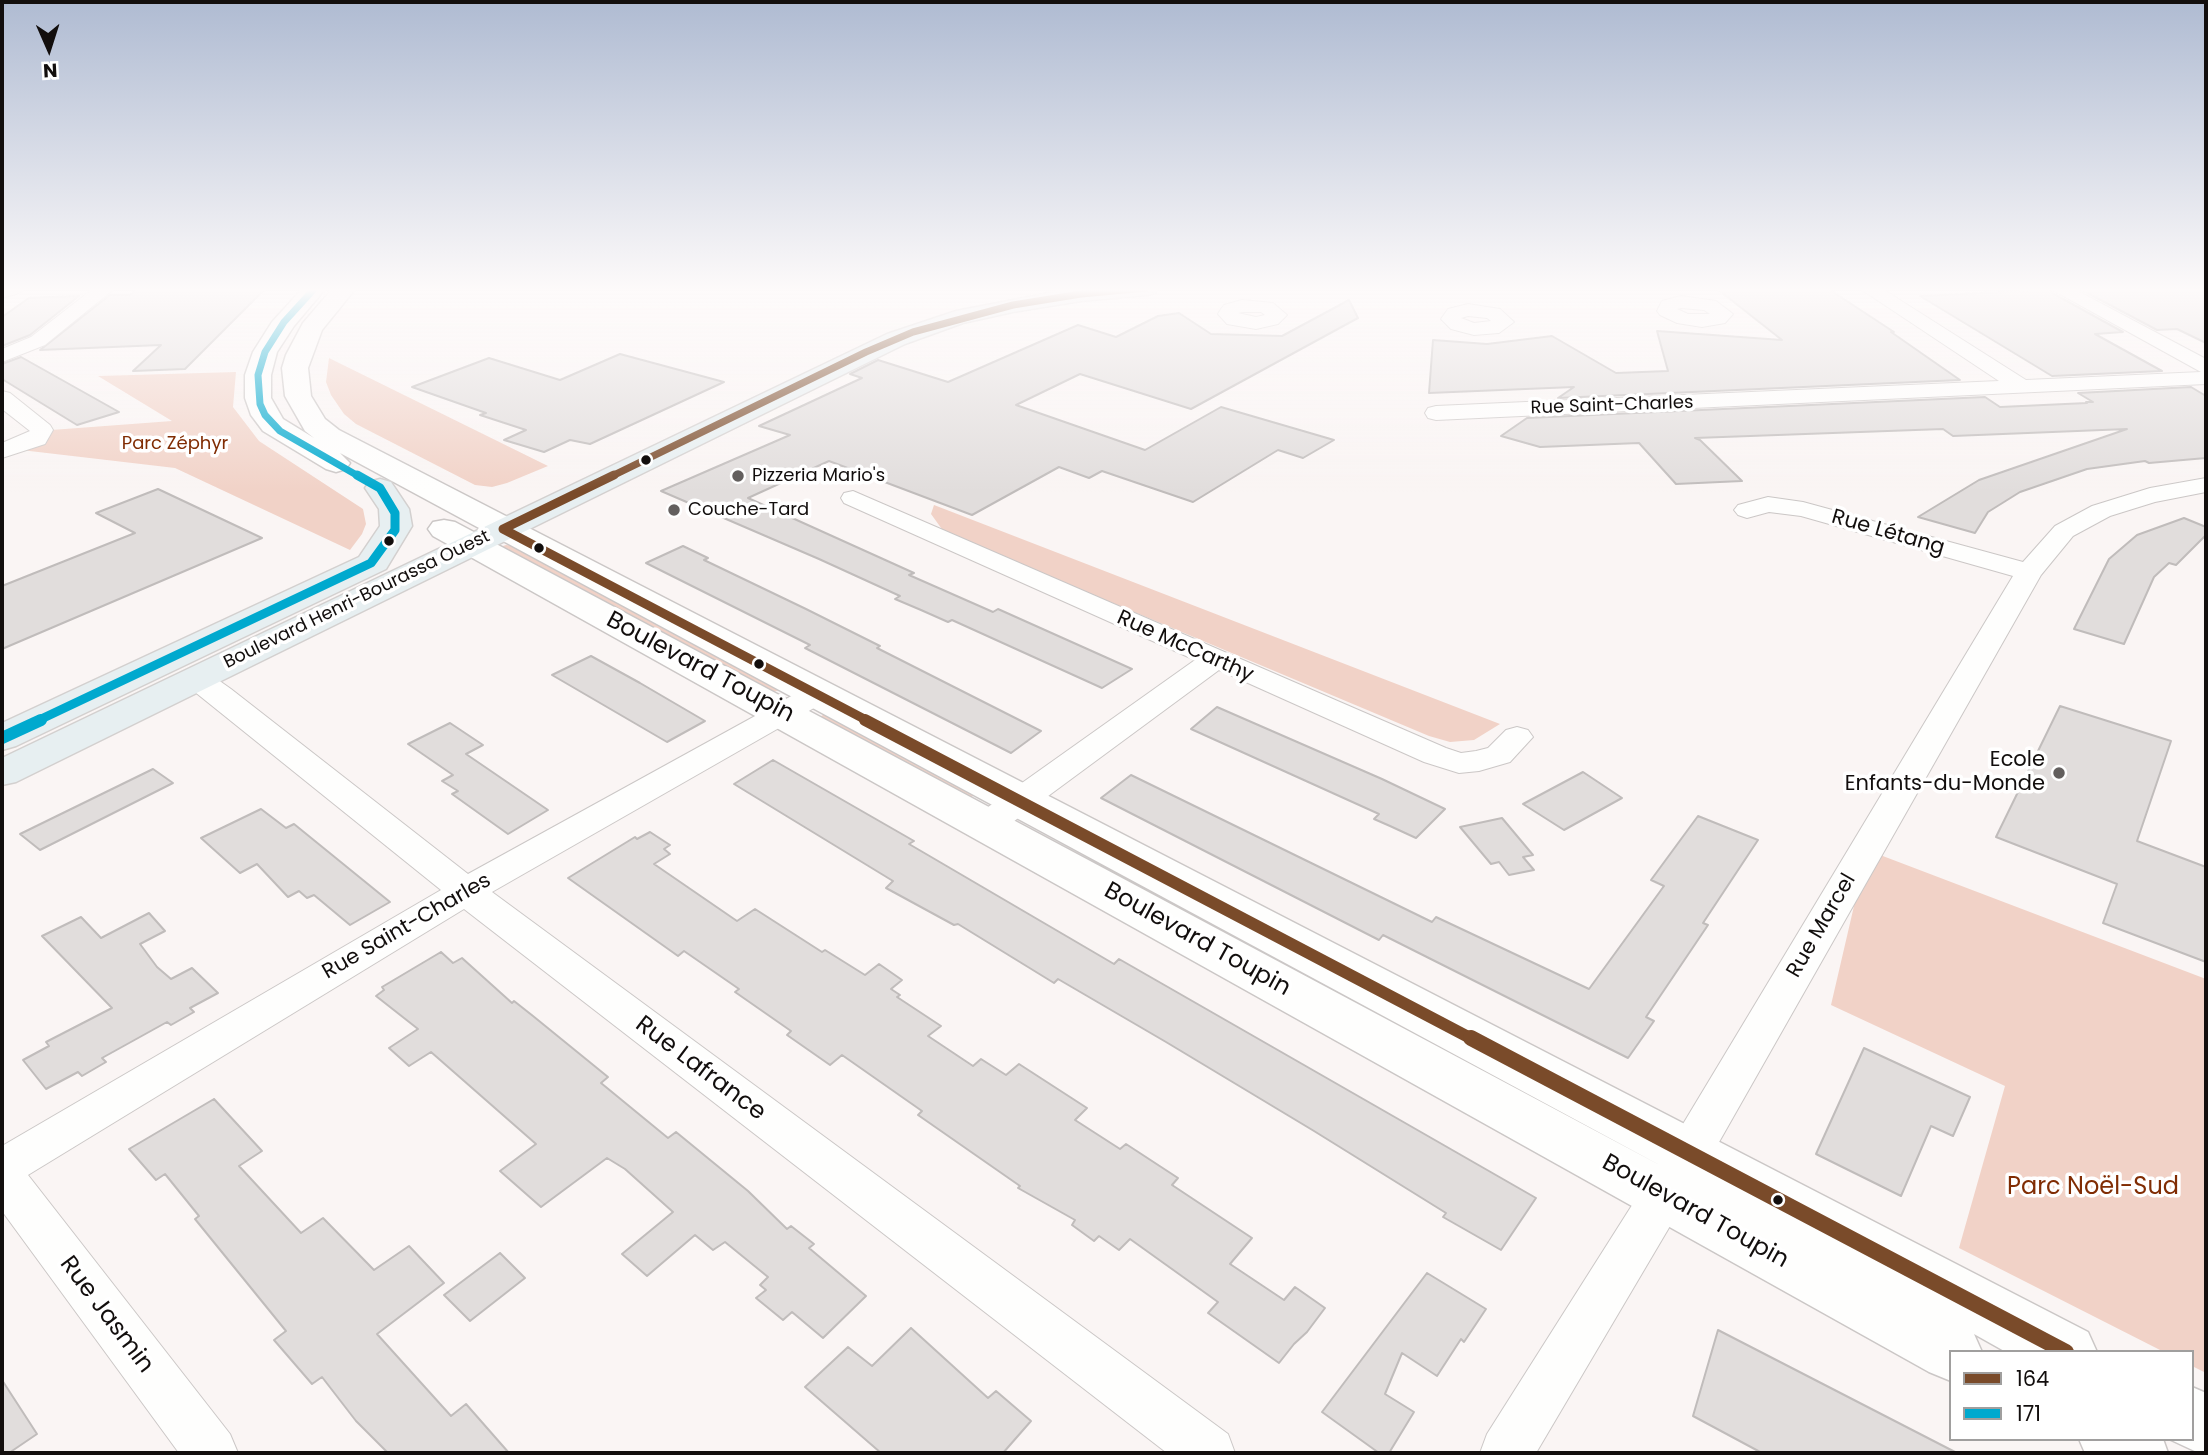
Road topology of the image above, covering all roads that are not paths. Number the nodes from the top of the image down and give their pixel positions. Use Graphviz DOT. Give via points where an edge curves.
graph roads {
  1 [pos="264,356"];
  2 [pos="298,356"];
  3 [pos="819,356"];
  4 [pos="857,356"];
  5 [pos="1974,356"];
  6 [pos="2185,356"];
  7 [pos="2206,367"];
  8 [pos="2206,378"];
  9 [pos="2023,387"];
  10 [pos="2,398"];
  11 [pos="1436,413"];
  12 [pos="2,451"];
  13 [pos="2206,485"];
  14 [pos="380,488"];
  15 [pos="853,498"];
  16 [pos="1746,510"];
  17 [pos="472,527"];
  18 [pos="371,563"];
  19 [pos="2029,572"];
  20 [pos="1214,660"];
  21 [pos="196,678"];
  22 [pos="800,704"];
  23 [pos="1517,737"];
  24 [pos="2,738"];
  25 [pos="2,773"];
  26 [pos="1003,813"];
  27 [pos="466,891"];
  28 [pos="2,1168"];
  29 [pos="1677,1174"];
  30 [pos="2,1176"];
  31 [pos="2062,1350"];
  32 [pos="1949,1351"];
  33 [pos="2115,1441"];
  34 [pos="211,1453"];
  35 [pos="1209,1453"];
  36 [pos="1506,1453"];
  37 [pos="2136,1453"];
  1 -- 14 [label="main road" via="258,375 260,404 268,419 280,431"];
  2 -- 17 [label="main road" via="297,390 315,425"];
  3 -- 17 [label="main road, Boulevard Henri-Bourassa Ouest"];
  4 -- 17 [label="main road, Boulevard Henri-Bourassa Ouest"];
  5 -- 9 [label="street"];
  6 -- 7 [label="street"];
  8 -- 9 [label="street, Rue Saint-Charles"];
  9 -- 11 [label="street, Rue Saint-Charles"];
  10 -- 12 [label="street" via="43,430 37,439"];
  13 -- 19 [label="street, Rue Marcel" via="2150,495 2101,511 2064,531"];
  14 -- 17 [label="main road"];
  14 -- 18 [label="main road" via="395,513 396,526"];
  15 -- 20 [label="street, Rue McCarthy"];
  16 -- 19 [label="street, Rue Létang" via="1768,504 1802,509"];
  17 -- 18 [label="main road, Boulevard Henri-Bourassa Ouest"];
  17 -- 21 [label="main road, Boulevard Henri-Bourassa Ouest"];
  17 -- 22 [label="main road, Boulevard Toupin"];
  18 -- 24 [label="main road, Boulevard Henri-Bourassa Ouest"];
  19 -- 29 [label="street, Rue Marcel"];
  20 -- 23 [label="street, Rue McCarthy" via="1459,763 1499,755"];
  20 -- 26 [label="street"];
  21 -- 25 [label="main road, Boulevard Henri-Bourassa Ouest"];
  21 -- 27 [label="street, Rue Lafrance"];
  22 -- 26 [label="main road, Boulevard Toupin"];
  22 -- 27 [label="street, Rue Saint-Charles"];
  26 -- 29 [label="main road, Boulevard Toupin"];
  27 -- 28 [label="street, Rue Saint-Charles"];
  27 -- 35 [label="street, Rue Lafrance"];
  29 -- 31 [label="main road, Boulevard Toupin"];
  29 -- 32 [label="main road, Boulevard Toupin"];
  29 -- 36 [label="street, Rue Marcel"];
  30 -- 34 [label="street, Rue Jasmin"];
  33 -- 37 [label="main road"];
}
